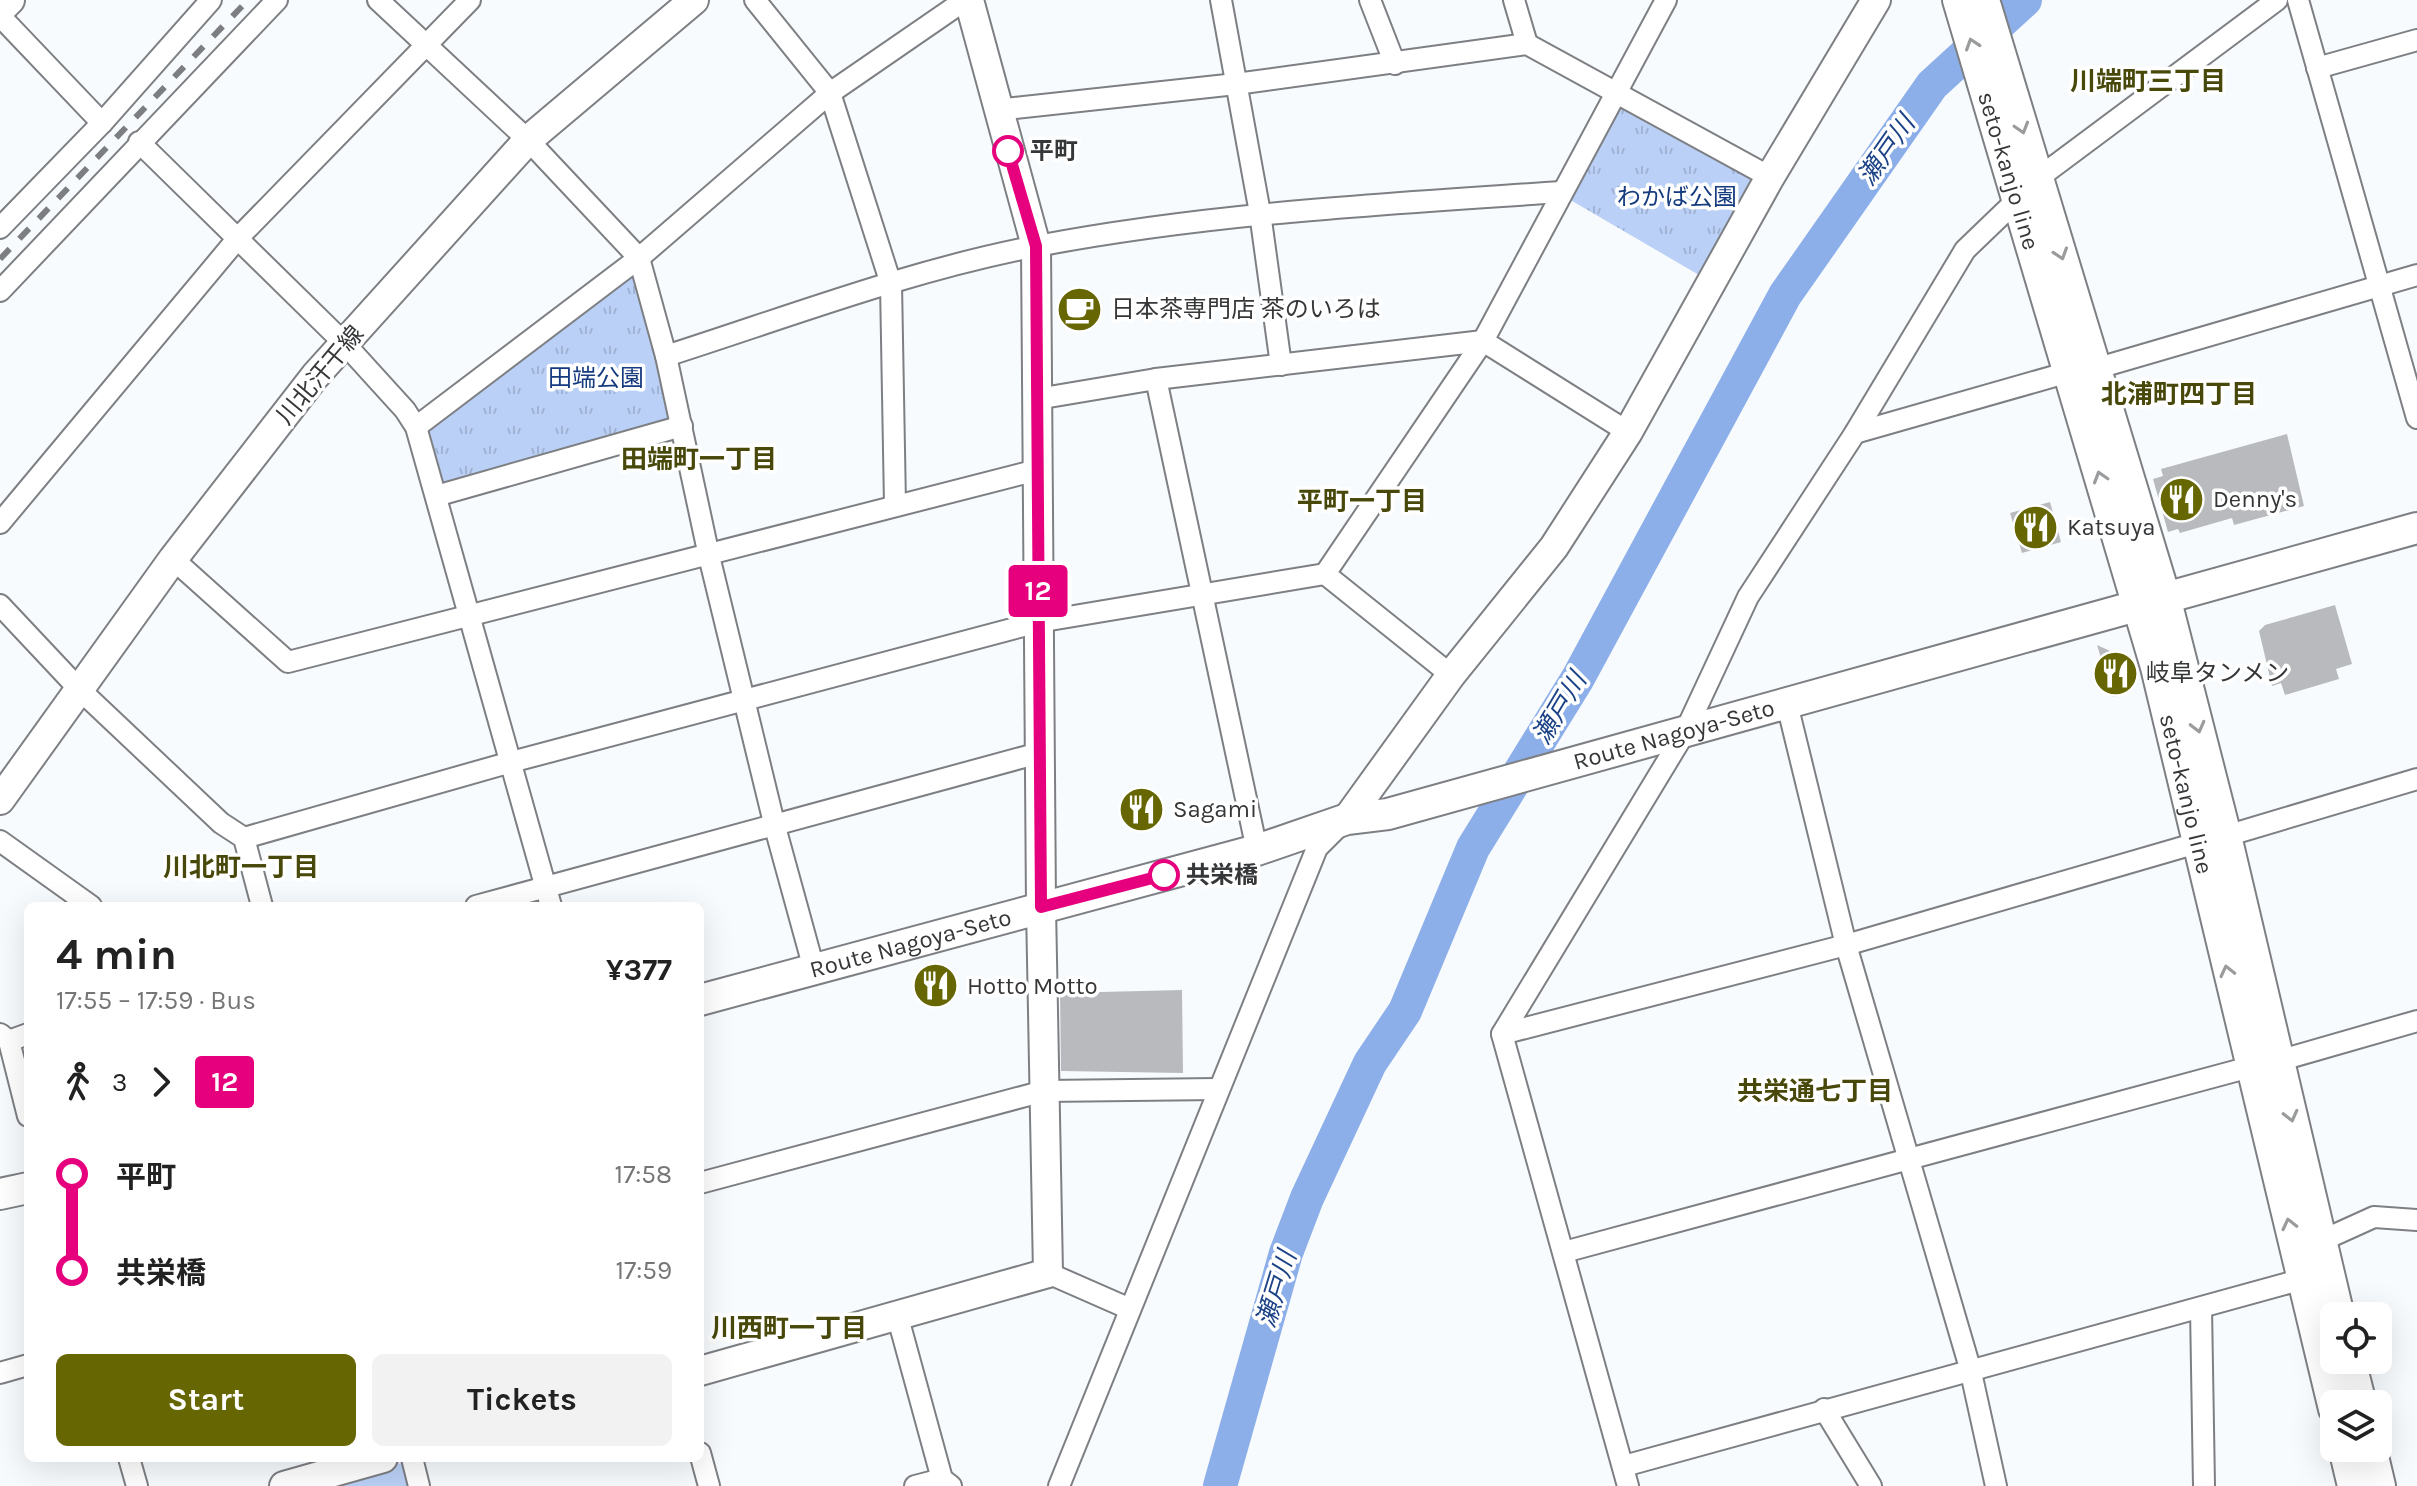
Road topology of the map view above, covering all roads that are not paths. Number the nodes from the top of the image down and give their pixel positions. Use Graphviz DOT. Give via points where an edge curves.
graph roads {
  1 [pos="10,0"];
  2 [pos="211,0"];
  3 [pos="277,0"];
  4 [pos="378,0"];
  5 [pos="470,0"];
  6 [pos="694,0"];
  7 [pos="755,0"];
  8 [pos="967,0"];
  9 [pos="1221,0"];
  10 [pos="1370,0"];
  11 [pos="1514,0"];
  12 [pos="1666,0"];
  13 [pos="1876,0"];
  14 [pos="1958,0"];
  15 [pos="1984,0"];
  16 [pos="2277,0"];
  17 [pos="2298,0"];
  18 [pos="0,10"];
  19 [pos="0,16"];
  20 [pos="2417,40"];
  21 [pos="425,43"];
  22 [pos="1527,44"];
  23 [pos="1395,64"];
  24 [pos="2317,68"];
  25 [pos="1236,84"];
  26 [pos="830,93"];
  27 [pos="1617,95"];
  28 [pos="996,110"];
  29 [pos="102,123"];
  30 [pos="528,140"];
  31 [pos="139,142"];
  32 [pos="1770,177"];
  33 [pos="2027,190"];
  34 [pos="1561,192"];
  35 [pos="1260,213"];
  36 [pos="0,228"];
  37 [pos="238,238"];
  38 [pos="1036,246"];
  39 [pos="639,258"];
  40 [pos="2417,275"];
  41 [pos="891,284"];
  42 [pos="2377,286"];
  43 [pos="0,291"];
  44 [pos="1483,341"];
  45 [pos="345,344"];
  46 [pos="666,356"];
  47 [pos="1281,365"];
  48 [pos="2083,370"];
  49 [pos="1156,379"];
  50 [pos="1037,399"];
  51 [pos="2417,418"];
  52 [pos="682,426"];
  53 [pos="416,427"];
  54 [pos="1628,432"];
  55 [pos="1855,433"];
  56 [pos="1037,470"];
  57 [pos="436,496"];
  58 [pos="895,505"];
  59 [pos="0,523"];
  60 [pos="2417,528"];
  61 [pos="709,556"];
  62 [pos="173,559"];
  63 [pos="1325,574"];
  64 [pos="1200,595"];
  65 [pos="2152,601"];
  66 [pos="0,605"];
  67 [pos="469,617"];
  68 [pos="1038,622"];
  69 [pos="1451,675"];
  70 [pos="78,688"];
  71 [pos="745,700"];
  72 [pos="1787,704"];
  73 [pos="1672,736"];
  74 [pos="1039,753"];
  75 [pos="511,762"];
  76 [pos="2417,779"];
  77 [pos="0,800"];
  78 [pos="1347,819"];
  79 [pos="775,827"];
  80 [pos="2226,836"];
  81 [pos="244,838"];
  82 [pos="0,841"];
  83 [pos="2197,843"];
  84 [pos="1257,850"];
  85 [pos="548,896"];
  86 [pos="85,902"];
  87 [pos="261,902"];
  88 [pos="505,902"];
  89 [pos="1041,907"];
  90 [pos="1846,945"];
  91 [pos="814,969"];
  92 [pos="704,999"];
  93 [pos="2417,1021"];
  94 [pos="1502,1034"];
  95 [pos="12,1037"];
  96 [pos="2264,1064"];
  97 [pos="1218,1089"];
  98 [pos="1044,1091"];
  99 [pos="24,1096"];
  100 [pos="1910,1160"];
  101 [pos="704,1182"];
  102 [pos="24,1189"];
  103 [pos="0,1194"];
  104 [pos="2417,1220"];
  105 [pos="2321,1241"];
  106 [pos="1564,1252"];
  107 [pos="1048,1273"];
  108 [pos="2303,1279"];
  109 [pos="2336,1302"];
  110 [pos="2201,1308"];
  111 [pos="1130,1309"];
  112 [pos="898,1318"];
  113 [pos="24,1366"];
  114 [pos="1970,1368"];
  115 [pos="704,1370"];
  116 [pos="0,1373"];
  117 [pos="2329,1390"];
  118 [pos="1824,1409"];
  119 [pos="130,1462"];
  120 [pos="369,1462"];
  121 [pos="413,1462"];
  122 [pos="702,1462"];
  123 [pos="2347,1462"];
  124 [pos="2374,1462"];
  125 [pos="1626,1476"];
  126 [pos="946,1482"];
  127 [pos="137,1486"];
  128 [pos="284,1486"];
  129 [pos="419,1486"];
  130 [pos="709,1486"];
  131 [pos="915,1486"];
  132 [pos="1059,1486"];
  133 [pos="1871,1486"];
  134 [pos="1996,1486"];
  135 [pos="2204,1486"];
  136 [pos="2353,1486"];
  137 [pos="2380,1486"];
  1 -- 18 [label="street"];
  2 -- 29 [label="street"];
  3 -- 31 [label="street"];
  4 -- 21 [label="street"];
  5 -- 21 [label="street"];
  6 -- 30 [label="street, 川北汗干線"];
  7 -- 26 [label="street"];
  8 -- 26 [label="street"];
  8 -- 28 [label="street"];
  9 -- 25 [label="street"];
  10 -- 23 [label="street"];
  11 -- 22 [label="street"];
  12 -- 27 [label="street"];
  13 -- 32 [label="street"];
  33 -- 14 [label="main road, seto-kanjo line, one-way"];
  15 -- 33 [label="main road, seto-kanjo line, one-way"];
  16 -- 33 [label="street"];
  17 -- 24 [label="street"];
  19 -- 29 [label="street"];
  20 -- 24 [label="street"];
  21 -- 30 [label="street"];
  21 -- 37 [label="street"];
  22 -- 23 [label="street"];
  22 -- 27 [label="street"];
  23 -- 25 [label="street"];
  24 -- 42 [label="street"];
  25 -- 28 [label="street"];
  25 -- 35 [label="street"];
  26 -- 39 [label="street"];
  26 -- 41 [label="street"];
  27 -- 32 [label="street"];
  27 -- 34 [label="street"];
  28 -- 38 [label="street"];
  29 -- 36 [label="street"];
  30 -- 39 [label="street"];
  30 -- 45 [label="street, 川北汗干線"];
  31 -- 37 [label="street"];
  31 -- 43 [label="street"];
  32 -- 54 [label="street"];
  33 -- 48 [label="main road, seto-kanjo line"];
  33 -- 55 [label="street" via="1965,250"];
  34 -- 35 [label="street"];
  34 -- 44 [label="street"];
  35 -- 38 [label="street"];
  35 -- 47 [label="street"];
  37 -- 45 [label="street"];
  37 -- 59 [label="street"];
  38 -- 41 [label="street"];
  38 -- 50 [label="street"];
  39 -- 46 [label="street"];
  39 -- 53 [label="street"];
  40 -- 42 [label="street"];
  41 -- 46 [label="street"];
  41 -- 58 [label="street"];
  42 -- 48 [label="street"];
  42 -- 51 [label="street"];
  44 -- 47 [label="street"];
  44 -- 54 [label="street"];
  44 -- 63 [label="street"];
  45 -- 53 [label="street"];
  45 -- 62 [label="street, 川北汗干線"];
  46 -- 52 [label="street"];
  47 -- 49 [label="street"];
  48 -- 55 [label="street"];
  48 -- 65 [label="main road, seto-kanjo line"];
  49 -- 50 [label="street"];
  49 -- 64 [label="street"];
  50 -- 56 [label="street"];
  52 -- 57 [label="street"];
  52 -- 61 [label="street"];
  53 -- 57 [label="street"];
  54 -- 69 [label="street" via="1554,547"];
  55 -- 73 [label="street" via="1748,597"];
  56 -- 58 [label="street"];
  56 -- 68 [label="street"];
  57 -- 67 [label="street"];
  58 -- 61 [label="street"];
  60 -- 65 [label="main road, Route Nagoya-Seto"];
  61 -- 67 [label="street"];
  61 -- 71 [label="street"];
  62 -- 67 [label="street" via="288,662"];
  62 -- 70 [label="street, 川北汗干線"];
  63 -- 64 [label="street"];
  63 -- 69 [label="street"];
  64 -- 68 [label="street"];
  64 -- 84 [label="street"];
  65 -- 72 [label="main road, Route Nagoya-Seto"];
  65 -- 80 [label="main road, seto-kanjo line, one-way"];
  65 -- 83 [label="main road, seto-kanjo line"];
  66 -- 70 [label="street"];
  67 -- 75 [label="street"];
  68 -- 71 [label="street"];
  68 -- 74 [label="street"];
  69 -- 78 [label="street"];
  70 -- 77 [label="street, 川北汗干線"];
  70 -- 81 [label="street" via="221,823"];
  71 -- 75 [label="street"];
  71 -- 79 [label="street"];
  72 -- 73 [label="main road, Route Nagoya-Seto"];
  72 -- 90 [label="street"];
  73 -- 78 [label="main road, Route Nagoya-Seto" via="1388,814"];
  73 -- 94 [label="street"];
  74 -- 79 [label="street"];
  74 -- 89 [label="street"];
  75 -- 81 [label="street"];
  75 -- 85 [label="street"];
  76 -- 80 [label="street"];
  78 -- 84 [label="main road, Route Nagoya-Seto"];
  78 -- 97 [label="street" via="1317,848"];
  79 -- 85 [label="street"];
  79 -- 91 [label="street"];
  80 -- 96 [label="main road, seto-kanjo line"];
  81 -- 87 [label="street"];
  82 -- 86 [label="street"];
  83 -- 90 [label="street"];
  96 -- 83 [label="main road, seto-kanjo line, one-way"];
  84 -- 89 [label="main road, Route Nagoya-Seto"];
  85 -- 88 [label="street"];
  89 -- 91 [label="main road, Route Nagoya-Seto"];
  89 -- 98 [label="street"];
  90 -- 94 [label="street"];
  90 -- 100 [label="street"];
  91 -- 92 [label="main road, Route Nagoya-Seto"];
  93 -- 96 [label="street"];
  94 -- 106 [label="street"];
  95 -- 99 [label="street"];
  96 -- 100 [label="street"];
  96 -- 105 [label="main road, seto-kanjo line, one-way"];
  108 -- 96 [label="main road, seto-kanjo line, one-way"];
  97 -- 98 [label="street"];
  97 -- 111 [label="street"];
  98 -- 101 [label="street"];
  98 -- 107 [label="street"];
  100 -- 106 [label="street"];
  100 -- 114 [label="street"];
  102 -- 103 [label="main road"];
  104 -- 105 [label="street" via="2374,1217"];
  105 -- 109 [label="main road, seto-kanjo line"];
  106 -- 125 [label="street"];
  107 -- 111 [label="street"];
  107 -- 112 [label="street"];
  108 -- 110 [label="street"];
  108 -- 117 [label="main road, seto-kanjo line"];
  110 -- 114 [label="street"];
  110 -- 135 [label="street"];
  111 -- 132 [label="street"];
  112 -- 115 [label="street"];
  112 -- 126 [label="street"];
  113 -- 116 [label="street"];
  114 -- 118 [label="street"];
  114 -- 134 [label="street"];
  118 -- 125 [label="street"];
  118 -- 133 [label="street"];
  119 -- 127 [label="street"];
  120 -- 128 [label="street"];
  121 -- 129 [label="street"];
  122 -- 130 [label="street"];
  123 -- 136 [label="main road"];
  124 -- 137 [label="main road"];
  126 -- 131 [label="street"];
}
